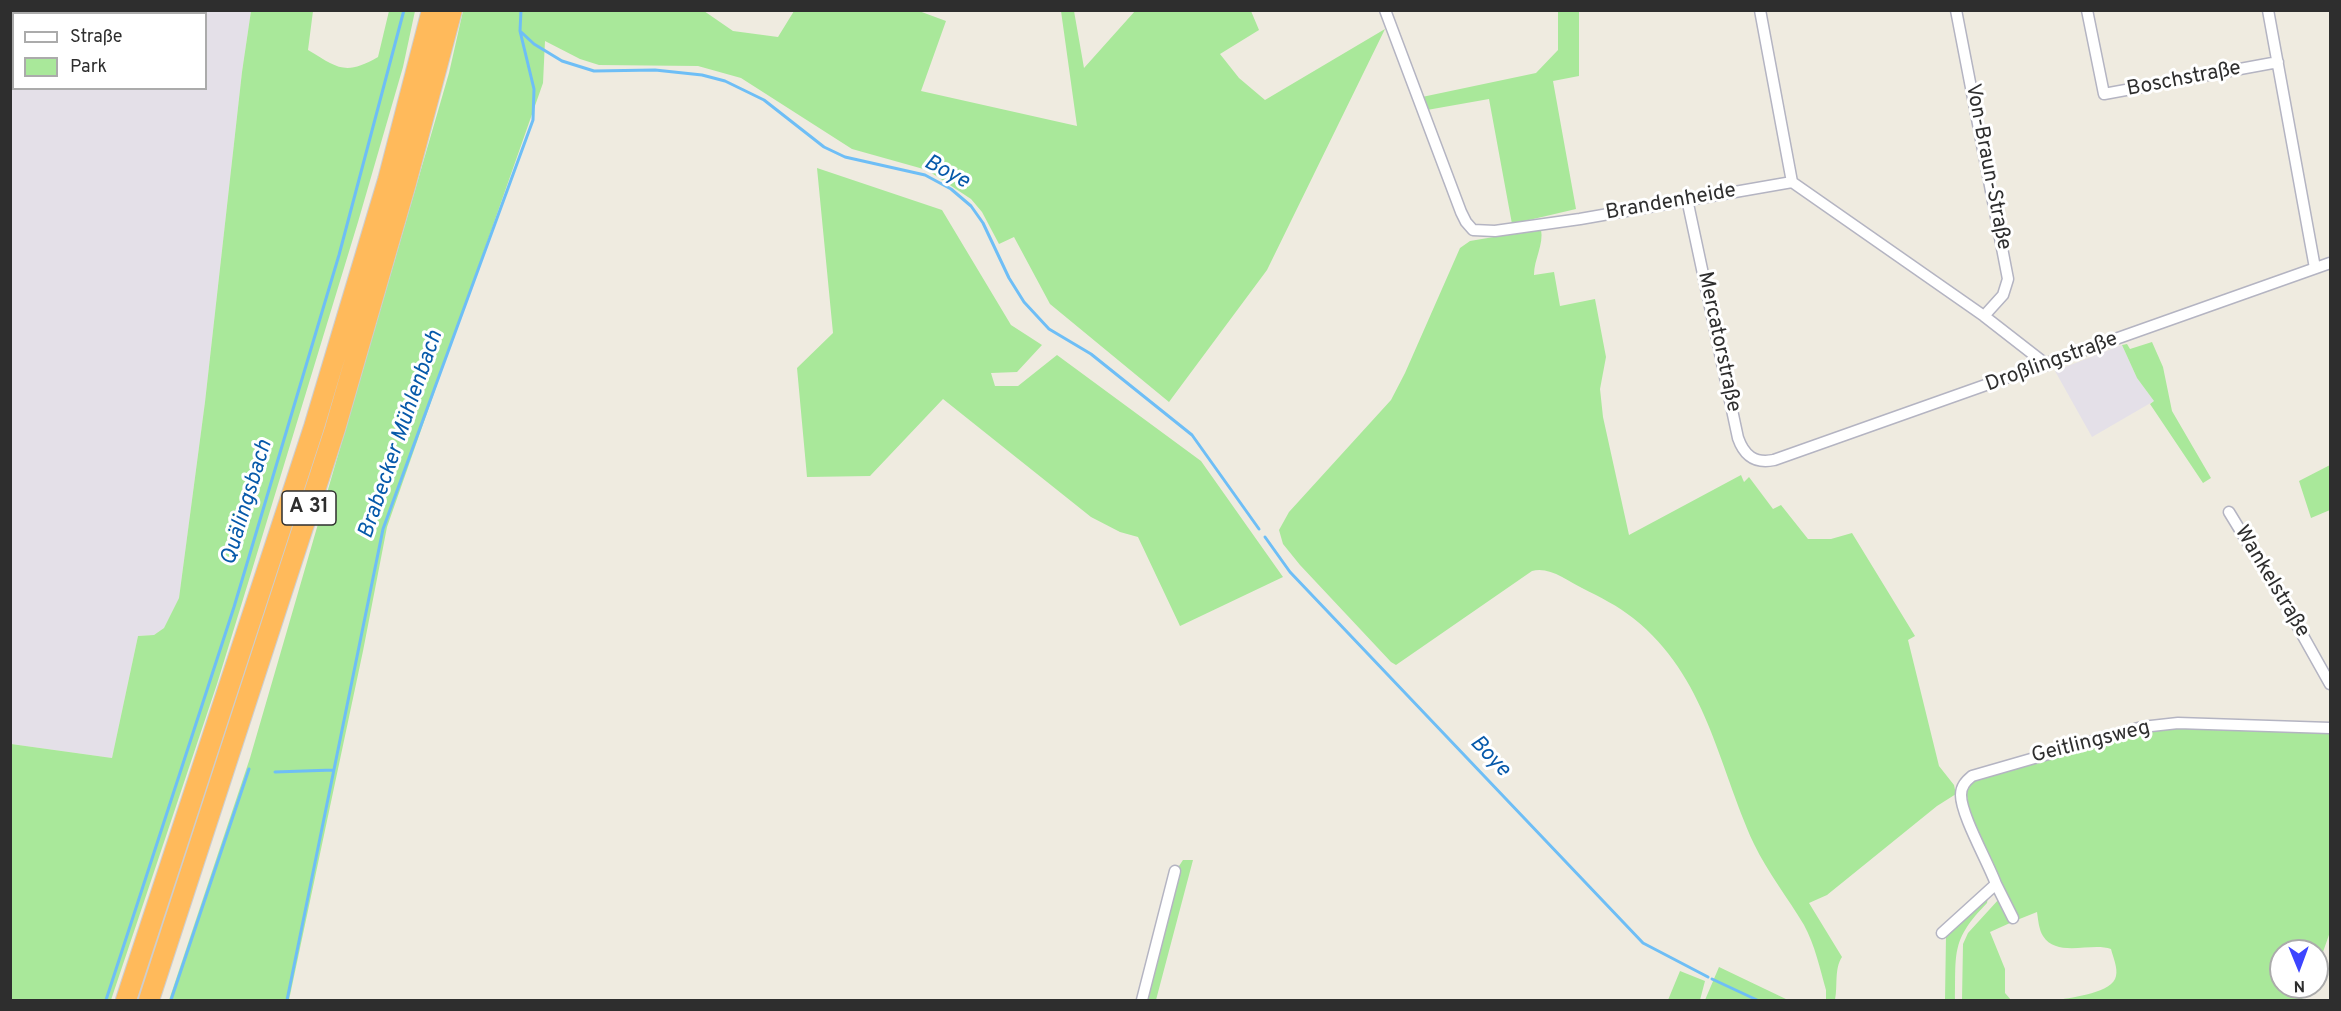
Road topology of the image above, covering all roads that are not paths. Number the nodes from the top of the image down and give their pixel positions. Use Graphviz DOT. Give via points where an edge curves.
graph roads {
  1 [pos="432,10"];
  2 [pos="452,10"];
  3 [pos="1385,10"];
  4 [pos="1760,10"];
  5 [pos="1956,10"];
  6 [pos="2087,10"];
  7 [pos="2268,10"];
  8 [pos="2278,62"];
  9 [pos="1792,182"];
  10 [pos="1687,199"];
  11 [pos="2331,263"];
  12 [pos="2315,268"];
  13 [pos="1984,316"];
  14 [pos="2048,365"];
  15 [pos="1774,460"];
  16 [pos="2229,512"];
  17 [pos="2331,684"];
  18 [pos="2331,728"];
  19 [pos="1175,871"];
  20 [pos="1996,884"];
  21 [pos="2013,918"];
  22 [pos="1942,933"];
  23 [pos="126,1000"];
  24 [pos="149,1000"];
  25 [pos="1142,1000"];
  1 -- 23 [label="highway, A 31" via="388,180 315,427"];
  2 -- 24 [label="highway, A 31" via="334,429"];
  3 -- 10 [label="street, Brandenheide" via="1461,212 1473,230 1495,231 1580,219"];
  4 -- 9 [label="street"];
  5 -- 13 [label="street, Von-Braun-Straße" via="2008,279 2003,295"];
  6 -- 8 [label="street, Boschstraße" via="2104,94"];
  7 -- 8 [label="street"];
  8 -- 12 [label="street"];
  9 -- 10 [label="street, Brandenheide"];
  9 -- 13 [label="street"];
  10 -- 15 [label="street, Mercatorstraße" via="1738,438 1749,457 1762,462"];
  11 -- 12 [label="street, Droßlingstraße"];
  12 -- 14 [label="street, Droßlingstraße"];
  13 -- 14 [label="street"];
  14 -- 15 [label="street, Droßlingstraße"];
  16 -- 17 [label="street, Wankelstraße"];
  18 -- 20 [label="street, Geitlingsweg" via="2178,723 2142,727 1972,776 1963,787 1962,807"];
  19 -- 25 [label="street"];
  20 -- 21 [label="street, Geitlingsweg"];
  20 -- 22 [label="street"];
}
